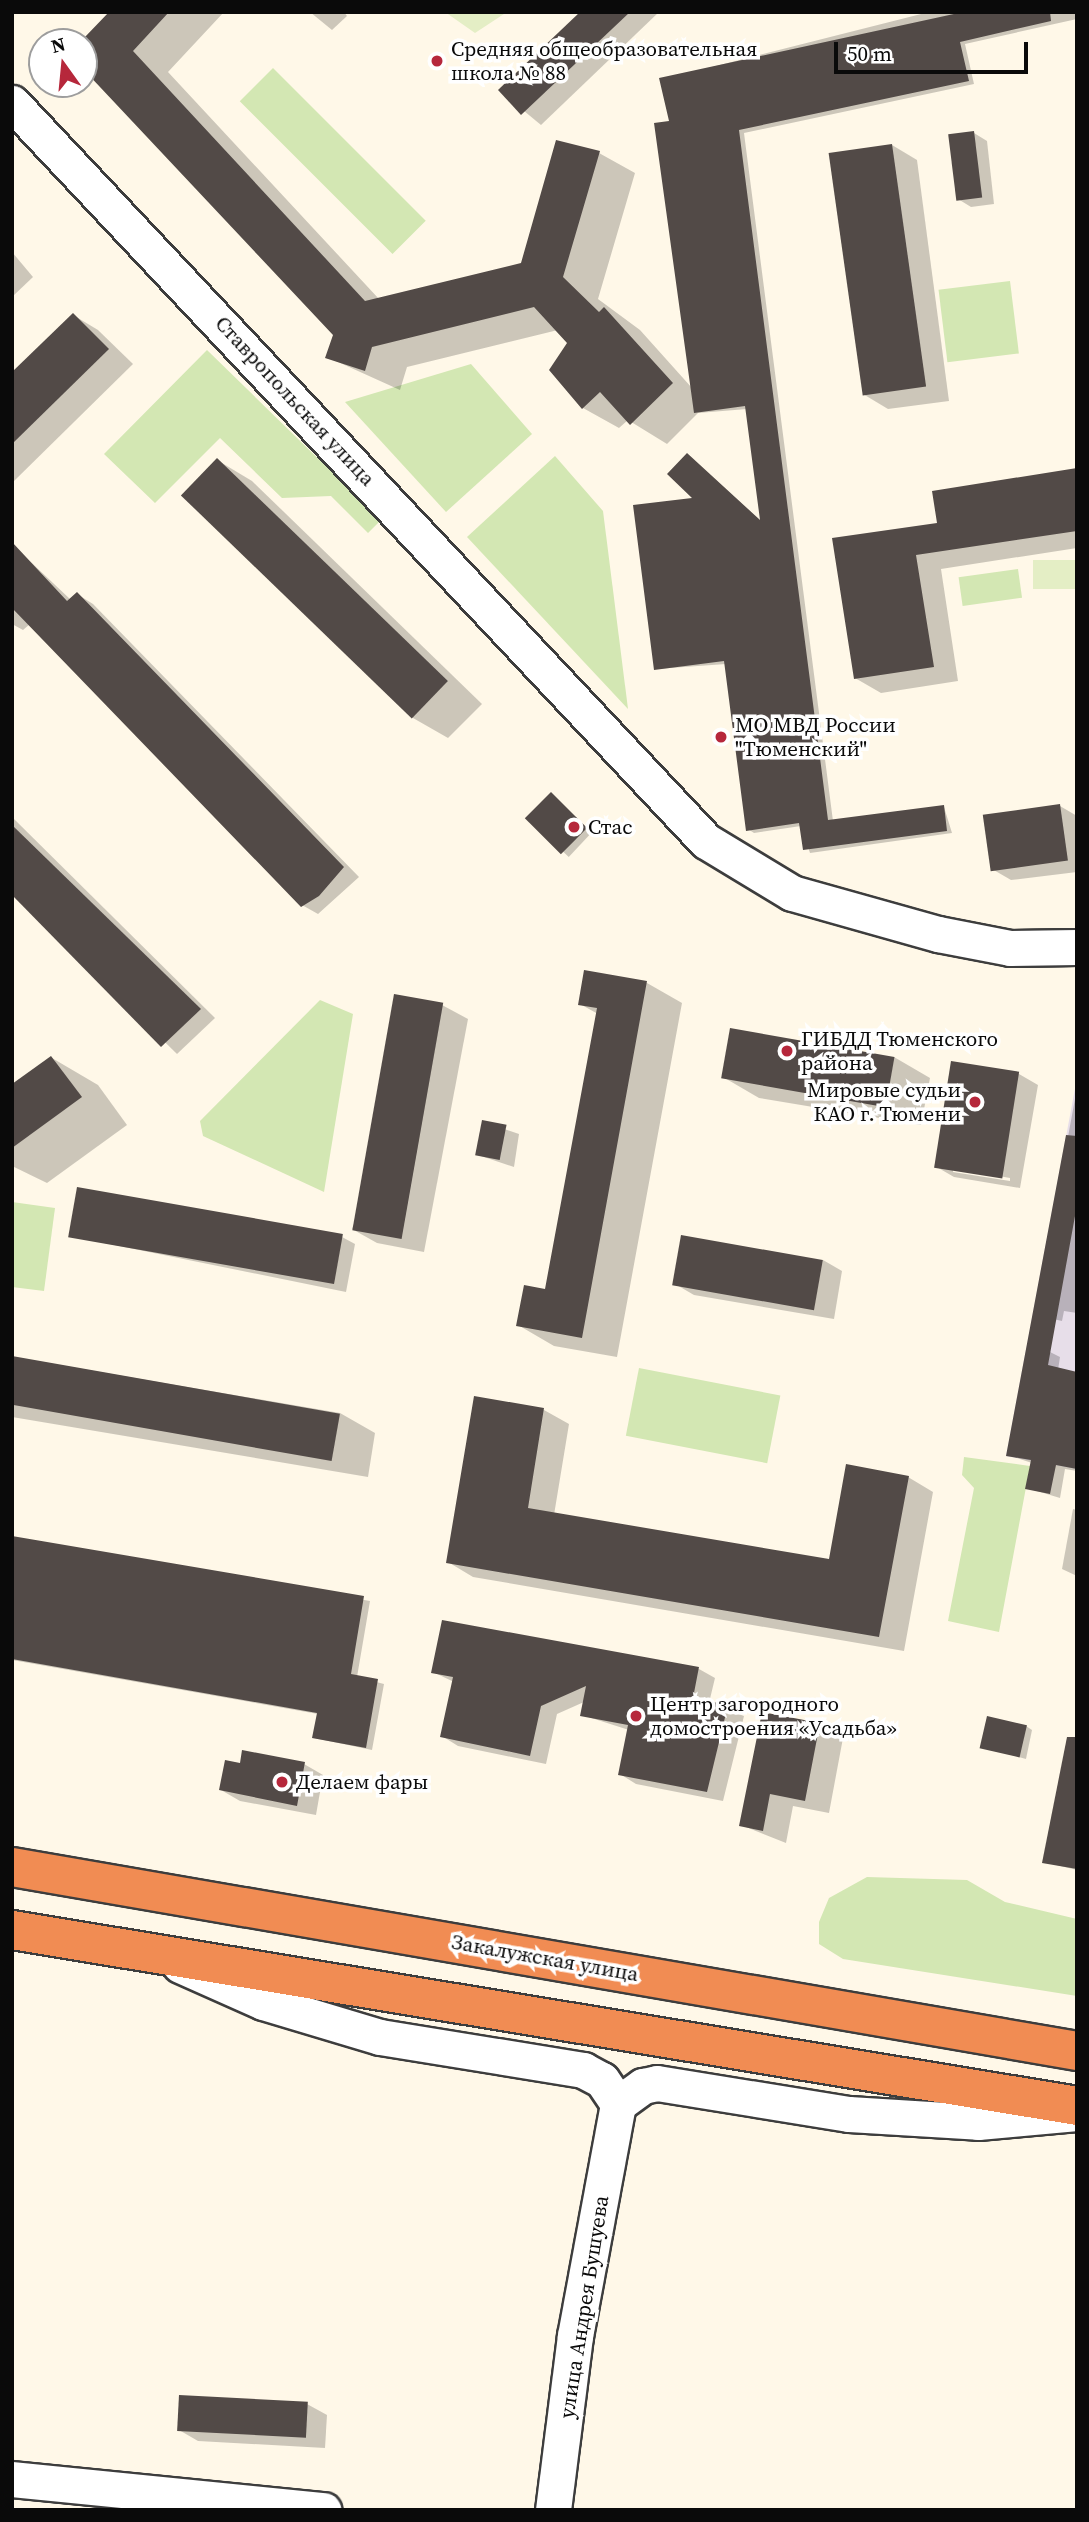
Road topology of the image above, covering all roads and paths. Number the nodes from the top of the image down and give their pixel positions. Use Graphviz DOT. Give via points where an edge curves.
graph roads {
  1 [pos="12,103"];
  2 [pos="1077,947"];
  3 [pos="12,1867"];
  4 [pos="12,1930"];
  5 [pos="170,1961"];
  6 [pos="1077,2052"];
  7 [pos="618,2104"];
  8 [pos="1077,2106"];
  9 [pos="1077,2113"];
  10 [pos="12,2479"];
  11 [pos="323,2510"];
  12 [pos="553,2510"];
  1 -- 2 [label="street, Ставропольская улица" via="706,841 792,893 938,934 1010,948"];
  3 -- 6 [label="highway, Закалужская улица"];
  4 -- 5 [label="highway"];
  5 -- 7 [label="street" via="263,2002 380,2037 583,2070 603,2080"];
  5 -- 8 [label="highway"];
  7 -- 9 [label="street" via="642,2086 657,2084 849,2114 978,2122"];
  7 -- 12 [label="street, улица Андрея Бушуева"];
  10 -- 11 [label="street"];
}
